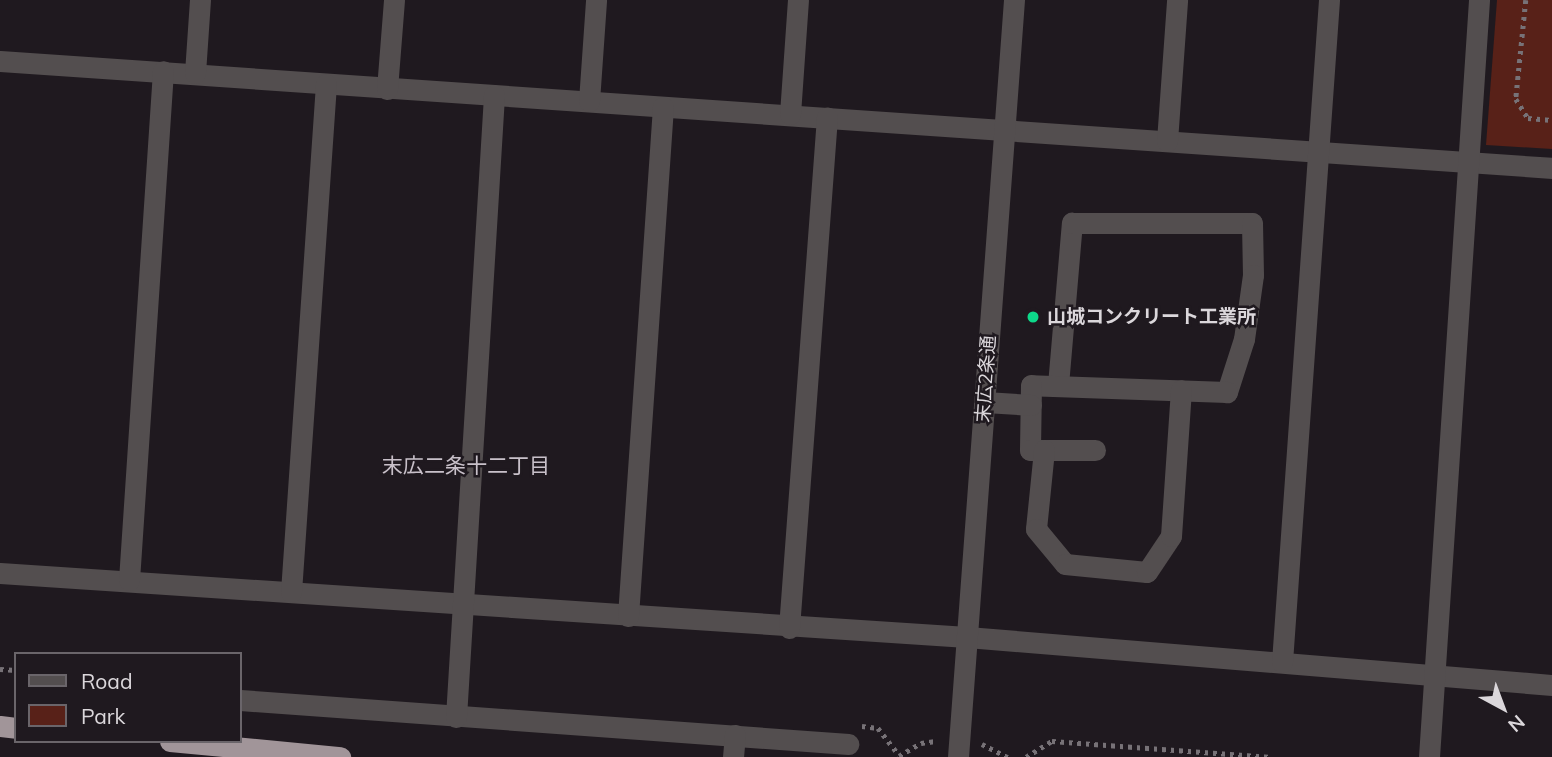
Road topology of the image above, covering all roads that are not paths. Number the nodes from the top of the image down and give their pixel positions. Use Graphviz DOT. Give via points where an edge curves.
graph roads {
  1 [pos="200,0"];
  2 [pos="394,0"];
  3 [pos="596,0"];
  4 [pos="798,0"];
  5 [pos="1014,0"];
  6 [pos="1177,0"];
  7 [pos="1329,0"];
  8 [pos="1479,0"];
  9 [pos="0,61"];
  10 [pos="163,72"];
  11 [pos="195,73"];
  12 [pos="326,84"];
  13 [pos="387,89"];
  14 [pos="494,95"];
  15 [pos="589,102"];
  16 [pos="663,107"];
  17 [pos="790,114"];
  18 [pos="827,117"];
  19 [pos="1006,129"];
  20 [pos="1167,141"];
  21 [pos="1318,152"];
  22 [pos="1468,161"];
  23 [pos="1552,168"];
  24 [pos="1058,386"];
  25 [pos="1181,390"];
  26 [pos="985,402"];
  27 [pos="1031,405"];
  28 [pos="1044,450"];
  29 [pos="1095,450"];
  30 [pos="0,573"];
  31 [pos="129,580"];
  32 [pos="291,592"];
  33 [pos="460,605"];
  34 [pos="628,616"];
  35 [pos="789,628"];
  36 [pos="967,638"];
  37 [pos="1282,663"];
  38 [pos="1434,672"];
  39 [pos="1552,685"];
  40 [pos="242,700"];
  41 [pos="456,717"];
  42 [pos="735,735"];
  43 [pos="191,743"];
  44 [pos="848,744"];
  45 [pos="340,757"];
  46 [pos="733,757"];
  47 [pos="958,757"];
  48 [pos="1429,757"];
  1 -- 11 [label="street"];
  2 -- 13 [label="street"];
  3 -- 15 [label="street"];
  4 -- 17 [label="street"];
  5 -- 19 [label="street, 末広2条通"];
  6 -- 20 [label="street"];
  7 -- 21 [label="street"];
  8 -- 22 [label="street"];
  9 -- 10 [label="street"];
  10 -- 11 [label="street"];
  10 -- 31 [label="street"];
  11 -- 12 [label="street"];
  12 -- 13 [label="street"];
  12 -- 32 [label="street"];
  13 -- 14 [label="street"];
  14 -- 15 [label="street"];
  14 -- 33 [label="street"];
  15 -- 16 [label="street"];
  16 -- 17 [label="street"];
  16 -- 34 [label="street"];
  17 -- 18 [label="street"];
  18 -- 19 [label="street"];
  18 -- 35 [label="street"];
  19 -- 20 [label="street"];
  19 -- 26 [label="street, 末広2条通"];
  20 -- 21 [label="street"];
  21 -- 22 [label="street"];
  21 -- 37 [label="street"];
  22 -- 23 [label="street"];
  22 -- 38 [label="street"];
  24 -- 25 [label="street"];
  24 -- 25 [label="street" via="1072,223 1252,223 1253,275 1244,339 1227,392"];
  24 -- 27 [label="street" via="1031,385"];
  25 -- 28 [label="street" via="1171,536 1147,572 1065,564 1036,528"];
  26 -- 27 [label="street"];
  26 -- 36 [label="street, 末広2条通"];
  27 -- 28 [label="street" via="1030,450"];
  28 -- 29 [label="street"];
  30 -- 31 [label="street"];
  31 -- 32 [label="street"];
  32 -- 33 [label="street"];
  33 -- 34 [label="street"];
  33 -- 41 [label="street"];
  34 -- 35 [label="street"];
  35 -- 36 [label="street"];
  36 -- 37 [label="street"];
  36 -- 47 [label="street, 末広2条通"];
  37 -- 38 [label="street"];
  38 -- 39 [label="street"];
  38 -- 48 [label="street"];
  40 -- 41 [label="street"];
  41 -- 42 [label="street"];
  42 -- 44 [label="street"];
  42 -- 46 [label="street"];
  43 -- 45 [label="highway"];
}
